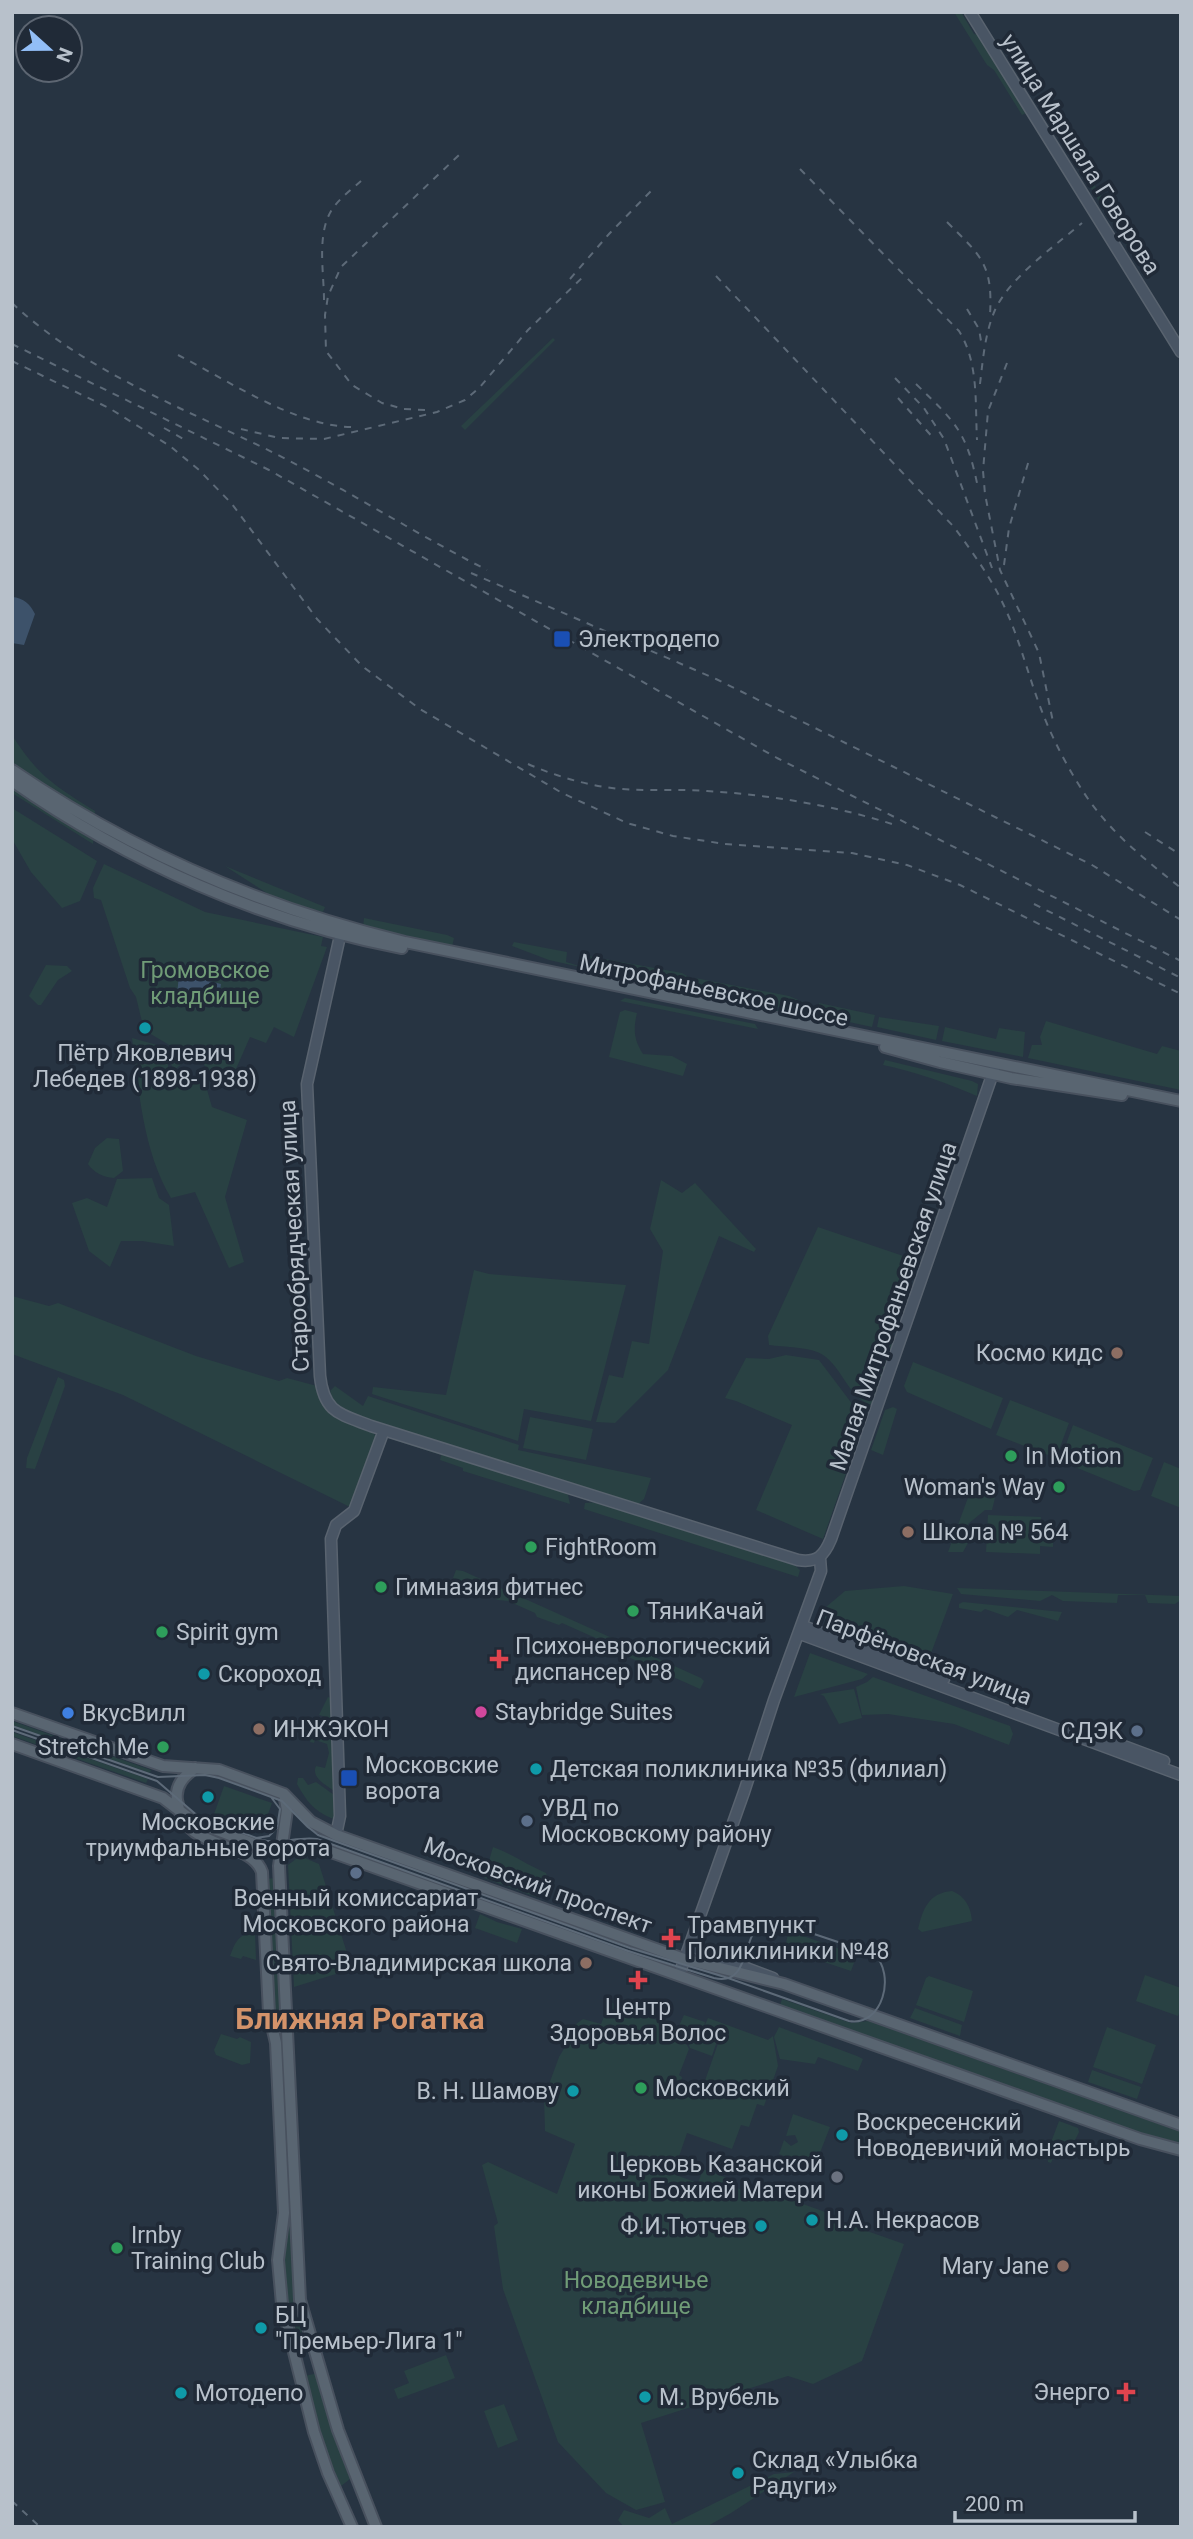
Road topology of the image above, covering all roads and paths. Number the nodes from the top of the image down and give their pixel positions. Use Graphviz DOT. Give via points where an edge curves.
graph roads {
  1 [pos="970,12"];
  2 [pos="978,12"];
  3 [pos="1181,340"];
  4 [pos="1181,352"];
  5 [pos="12,770"];
  6 [pos="12,781"];
  7 [pos="97,829"];
  8 [pos="342,930"];
  9 [pos="995,1069"];
  10 [pos="1181,1101"];
  11 [pos="1181,1108"];
  12 [pos="384,1430"];
  13 [pos="815,1560"];
  14 [pos="803,1631"];
  15 [pos="12,1713"];
  16 [pos="12,1744"];
  17 [pos="195,1768"];
  18 [pos="1181,1768"];
  19 [pos="1181,1774"];
  20 [pos="284,1794"];
  21 [pos="182,1815"];
  22 [pos="286,1820"];
  23 [pos="335,1835"];
  24 [pos="250,1842"];
  25 [pos="281,1848"];
  26 [pos="690,1942"];
  27 [pos="684,1959"];
  28 [pos="679,1975"];
  29 [pos="782,1984"];
  30 [pos="1181,2125"];
  31 [pos="1181,2150"];
  32 [pos="358,2484"];
  33 [pos="337,2493"];
  34 [pos="352,2527"];
  35 [pos="376,2527"];
  1 -- 4 [label="street, улица Маршала Говорова"];
  2 -- 3 [label="street, улица Маршала Говорова"];
  5 -- 7 [label="main road"];
  6 -- 7 [label="main road"];
  7 -- 8 [label="main road, Митрофаньевское шоссе" via="243,898"];
  8 -- 9 [label="main road, Митрофаньевское шоссе"];
  8 -- 12 [label="street, Старообрядческая улица" via="307,1084 320,1376 323,1395 333,1410"];
  9 -- 10 [label="main road, Митрофаньевское шоссе"];
  9 -- 11 [label="main road, Митрофаньевское шоссе"];
  9 -- 13 [label="street, Малая Митрофаньевская улица" via="838,1523 827,1548"];
  12 -- 13 [label="street, Старообрядческая улица" via="784,1557"];
  12 -- 23 [label="street" via="354,1511 332,1533 340,1816"];
  13 -- 14 [label="street, Малая Митрофаньевская улица" via="821,1572"];
  14 -- 18 [label="street, Парфёновская улица"];
  14 -- 19 [label="street, Парфёновская улица"];
  14 -- 26 [label="street, Малая Митрофаньевская улица"];
  15 -- 17 [label="main road, Московский проспект" via="163,1766"];
  16 -- 21 [label="main road, Московский проспект" via="163,1798"];
  17 -- 20 [label="main road, Московский проспект" via="219,1770"];
  17 -- 21 [label="main road" via="178,1787"];
  20 -- 22 [label="main road"];
  20 -- 23 [label="main road, Московский проспект" via="311,1822"];
  21 -- 24 [label="main road, Московский проспект"];
  21 -- 33 [label="main road" via="192,1830 253,1858 262,1871 284,2213 278,2260 282,2304 304,2400"];
  22 -- 24 [label="main road" via="269,1841"];
  22 -- 25 [label="main road"];
  23 -- 27 [label="main road, Московский проспект"];
  24 -- 25 [label="main road, Московский проспект"];
  25 -- 28 [label="main road, Московский проспект" via="323,1849"];
  25 -- 32 [label="main road" via="300,2300"];
  26 -- 27 [label="street, Малая Митрофаньевская улица"];
  26 -- 29 [label="street" via="701,1951"];
  27 -- 28 [label="street, Малая Митрофаньевская улица"];
  27 -- 29 [label="main road, Московский проспект"];
  28 -- 31 [label="main road, Московский проспект"];
  29 -- 30 [label="main road, Московский проспект"];
  32 -- 33 [label="main road"];
  32 -- 35 [label="main road"];
  33 -- 34 [label="main road"];
}
